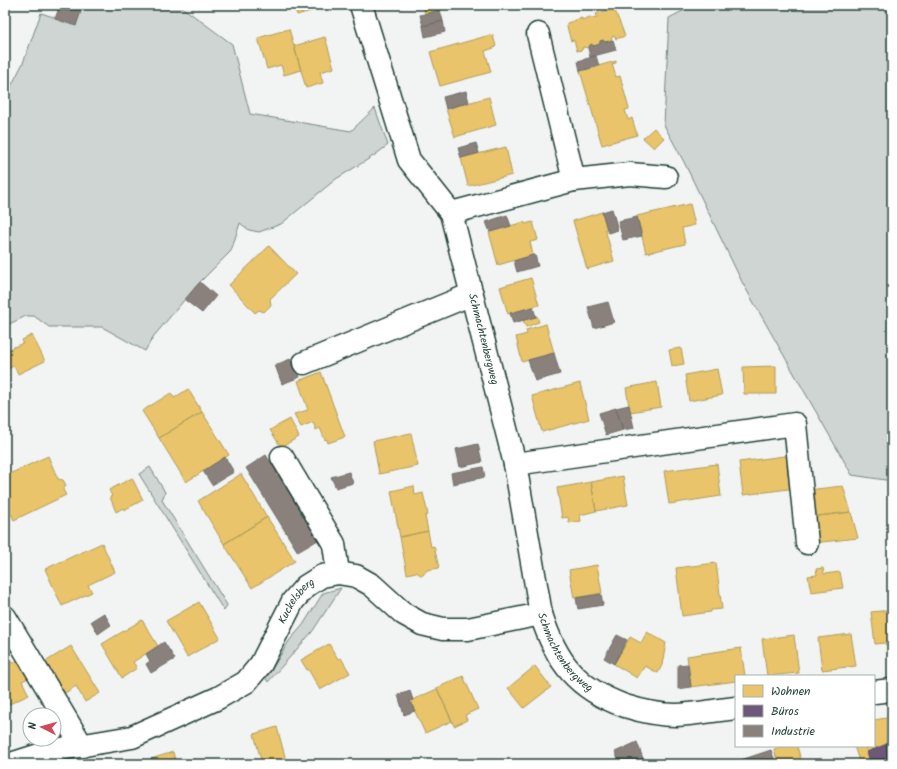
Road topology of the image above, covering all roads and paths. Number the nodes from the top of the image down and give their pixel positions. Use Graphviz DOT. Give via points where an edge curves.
graph roads {
  1 [pos="361,5"];
  2 [pos="538,34"];
  3 [pos="666,177"];
  4 [pos="574,180"];
  5 [pos="451,214"];
  6 [pos="472,294"];
  7 [pos="304,363"];
  8 [pos="282,457"];
  9 [pos="516,464"];
  10 [pos="807,543"];
  11 [pos="338,573"];
  12 [pos="541,614"];
  13 [pos="5,617"];
  14 [pos="892,690"];
  15 [pos="875,692"];
  16 [pos="735,708"];
  17 [pos="82,746"];
  18 [pos="11,764"];
  1 -- 5 [label="street, Schmachtenbergweg" via="409,160"];
  2 -- 4 [label="street"];
  3 -- 4 [label="street" via="630,174"];
  4 -- 5 [label="street"];
  5 -- 6 [label="street, Schmachtenbergweg"];
  6 -- 7 [label="street"];
  6 -- 9 [label="street, Schmachtenbergweg"];
  8 -- 11 [label="street" via="334,544"];
  9 -- 10 [label="street" via="795,424"];
  9 -- 12 [label="street, Schmachtenbergweg"];
  11 -- 12 [label="street, Kuckelsberg" via="356,576 372,586 404,614 422,624 443,629 468,629"];
  11 -- 17 [label="street, Kuckelsberg" via="322,576 306,586 293,601 261,664 246,682 218,698 132,737"];
  12 -- 16 [label="street, Schmachtenbergweg" via="553,647 578,680 614,702 652,713 675,715"];
  13 -- 17 [label="street"];
  14 -- 15 [label="street"];
  17 -- 18 [label="street, Kuckelsberg" via="55,750"];
}
